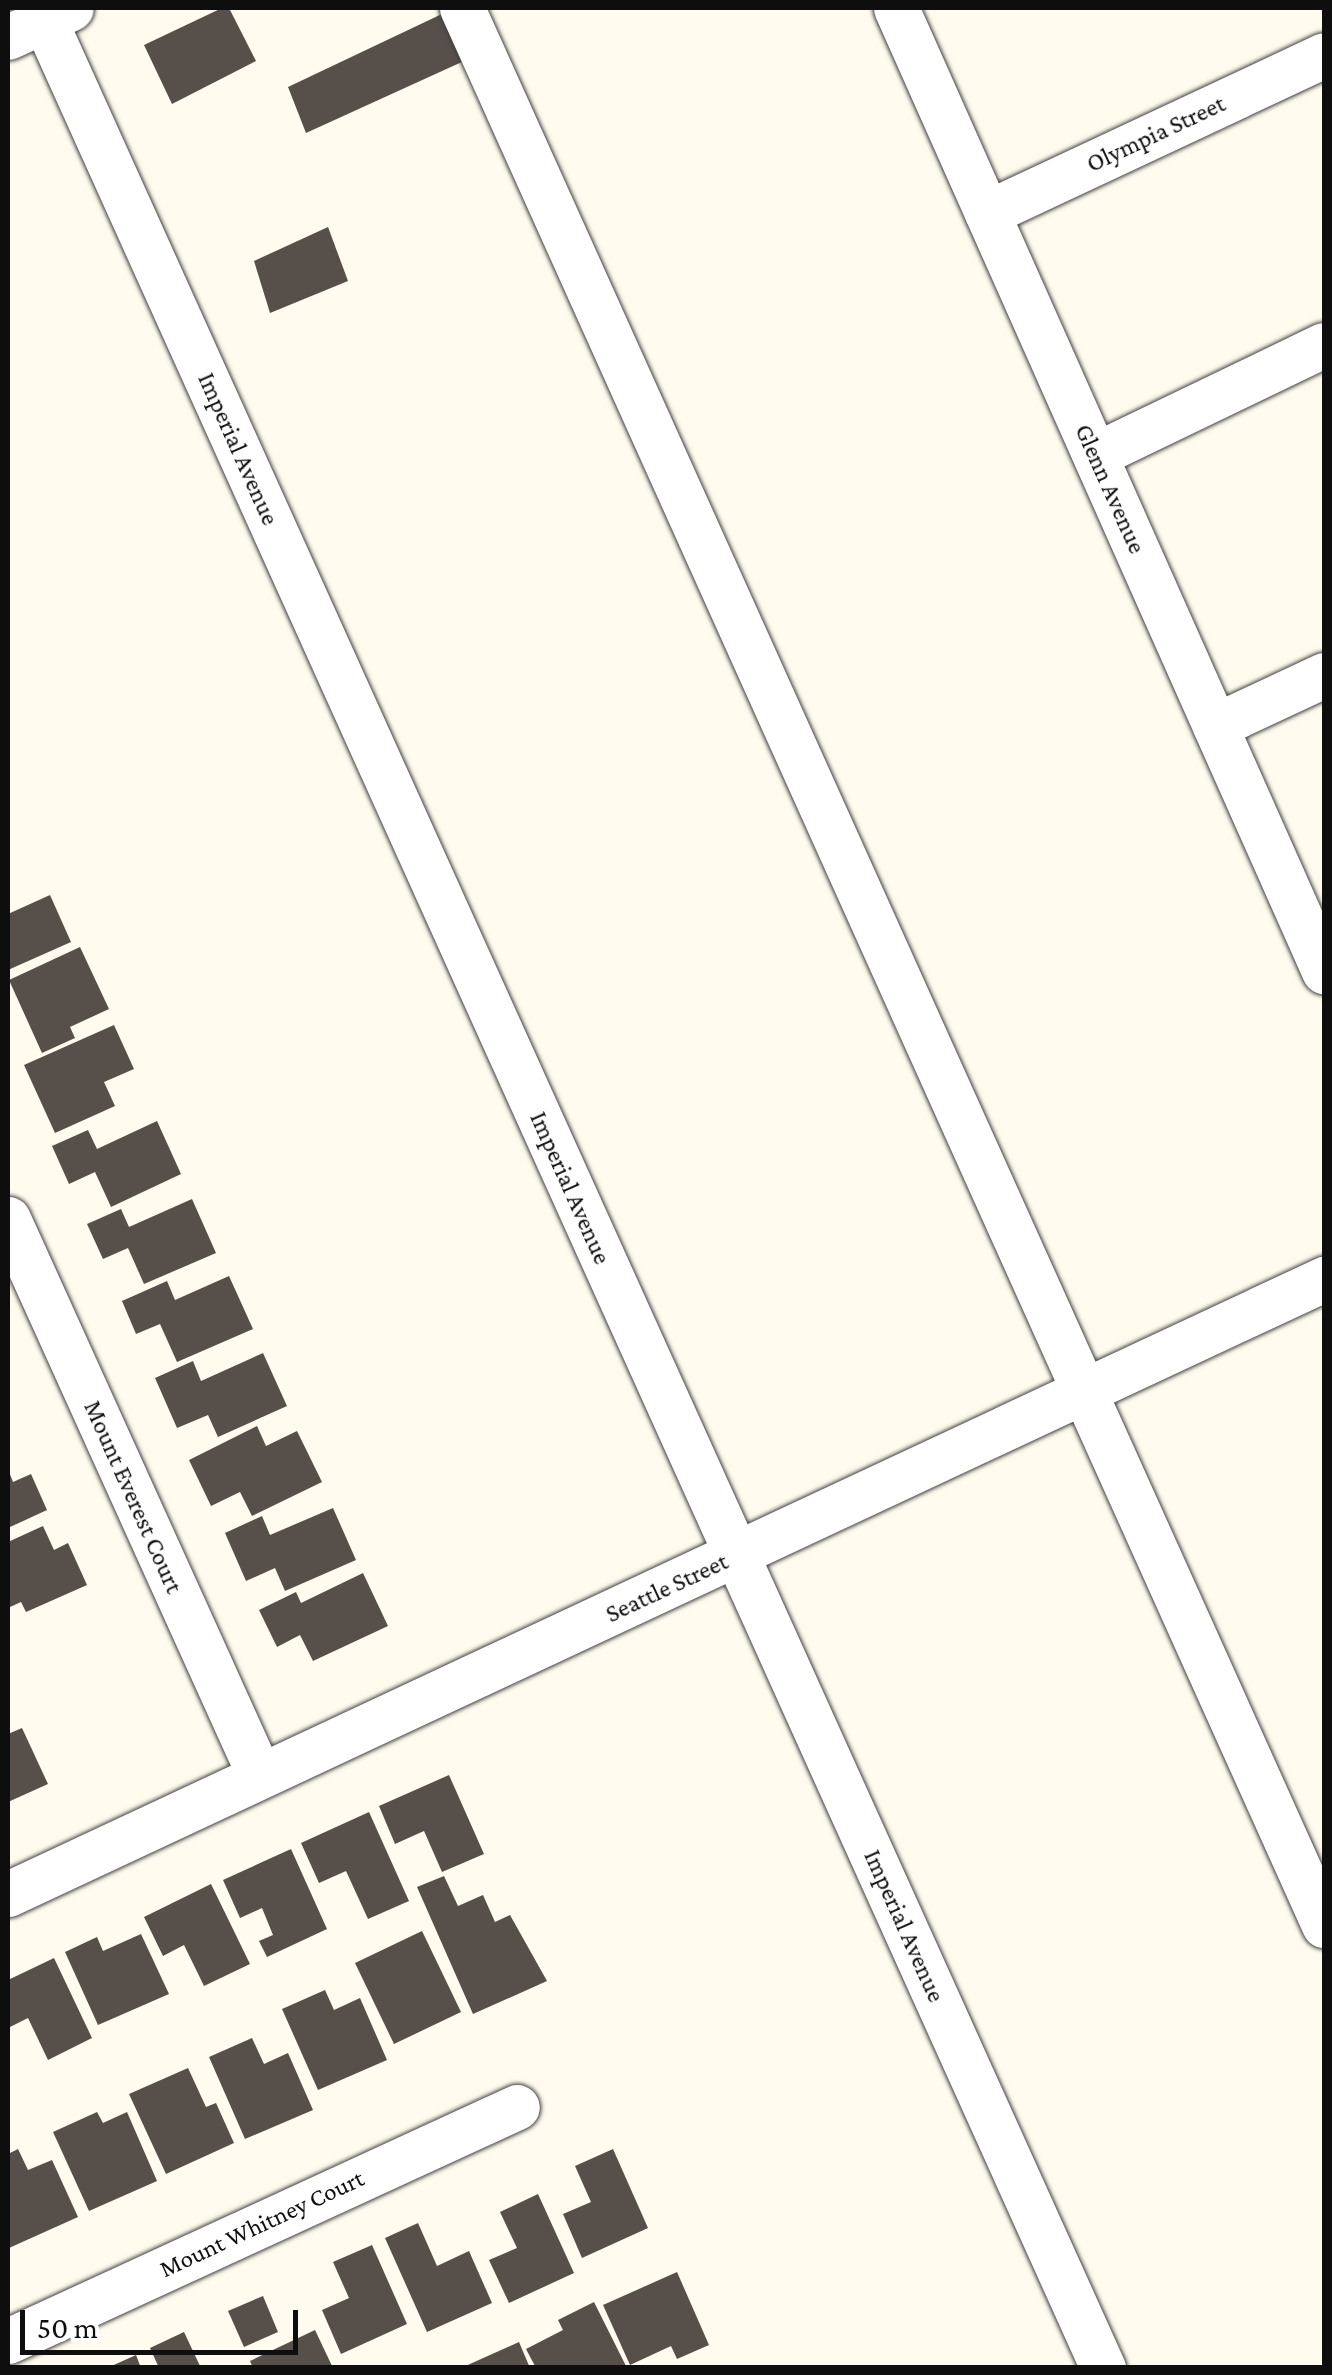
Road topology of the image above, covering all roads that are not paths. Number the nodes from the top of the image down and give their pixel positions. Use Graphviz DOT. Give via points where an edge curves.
graph roads {
  1 [pos="462,8"];
  2 [pos="896,8"];
  3 [pos="41,18"];
  4 [pos="1324,55"];
  5 [pos="988,213"];
  6 [pos="1324,345"];
  7 [pos="1094,454"];
  8 [pos="1324,675"];
  9 [pos="1215,726"];
  10 [pos="1324,971"];
  11 [pos="8,1219"];
  12 [pos="1324,1279"];
  13 [pos="1083,1393"];
  14 [pos="738,1556"];
  15 [pos="259,1774"];
  16 [pos="8,1894"];
  17 [pos="1324,1925"];
  18 [pos="517,2107"];
  19 [pos="8,2341"];
  20 [pos="1103,2368"];
  1 -- 13 [label="street"];
  2 -- 5 [label="street, Glenn Avenue"];
  3 -- 14 [label="street, Imperial Avenue"];
  4 -- 5 [label="street, Olympia Street"];
  5 -- 7 [label="street, Glenn Avenue"];
  6 -- 7 [label="street"];
  7 -- 9 [label="street, Glenn Avenue"];
  8 -- 9 [label="street"];
  9 -- 10 [label="street, Glenn Avenue"];
  11 -- 15 [label="street, Mount Everest Court"];
  12 -- 13 [label="street, Seattle Street"];
  13 -- 14 [label="street, Seattle Street"];
  13 -- 17 [label="street"];
  14 -- 15 [label="street, Seattle Street"];
  14 -- 20 [label="street, Imperial Avenue"];
  15 -- 16 [label="street, Seattle Street"];
  18 -- 19 [label="street, Mount Whitney Court"];
}
